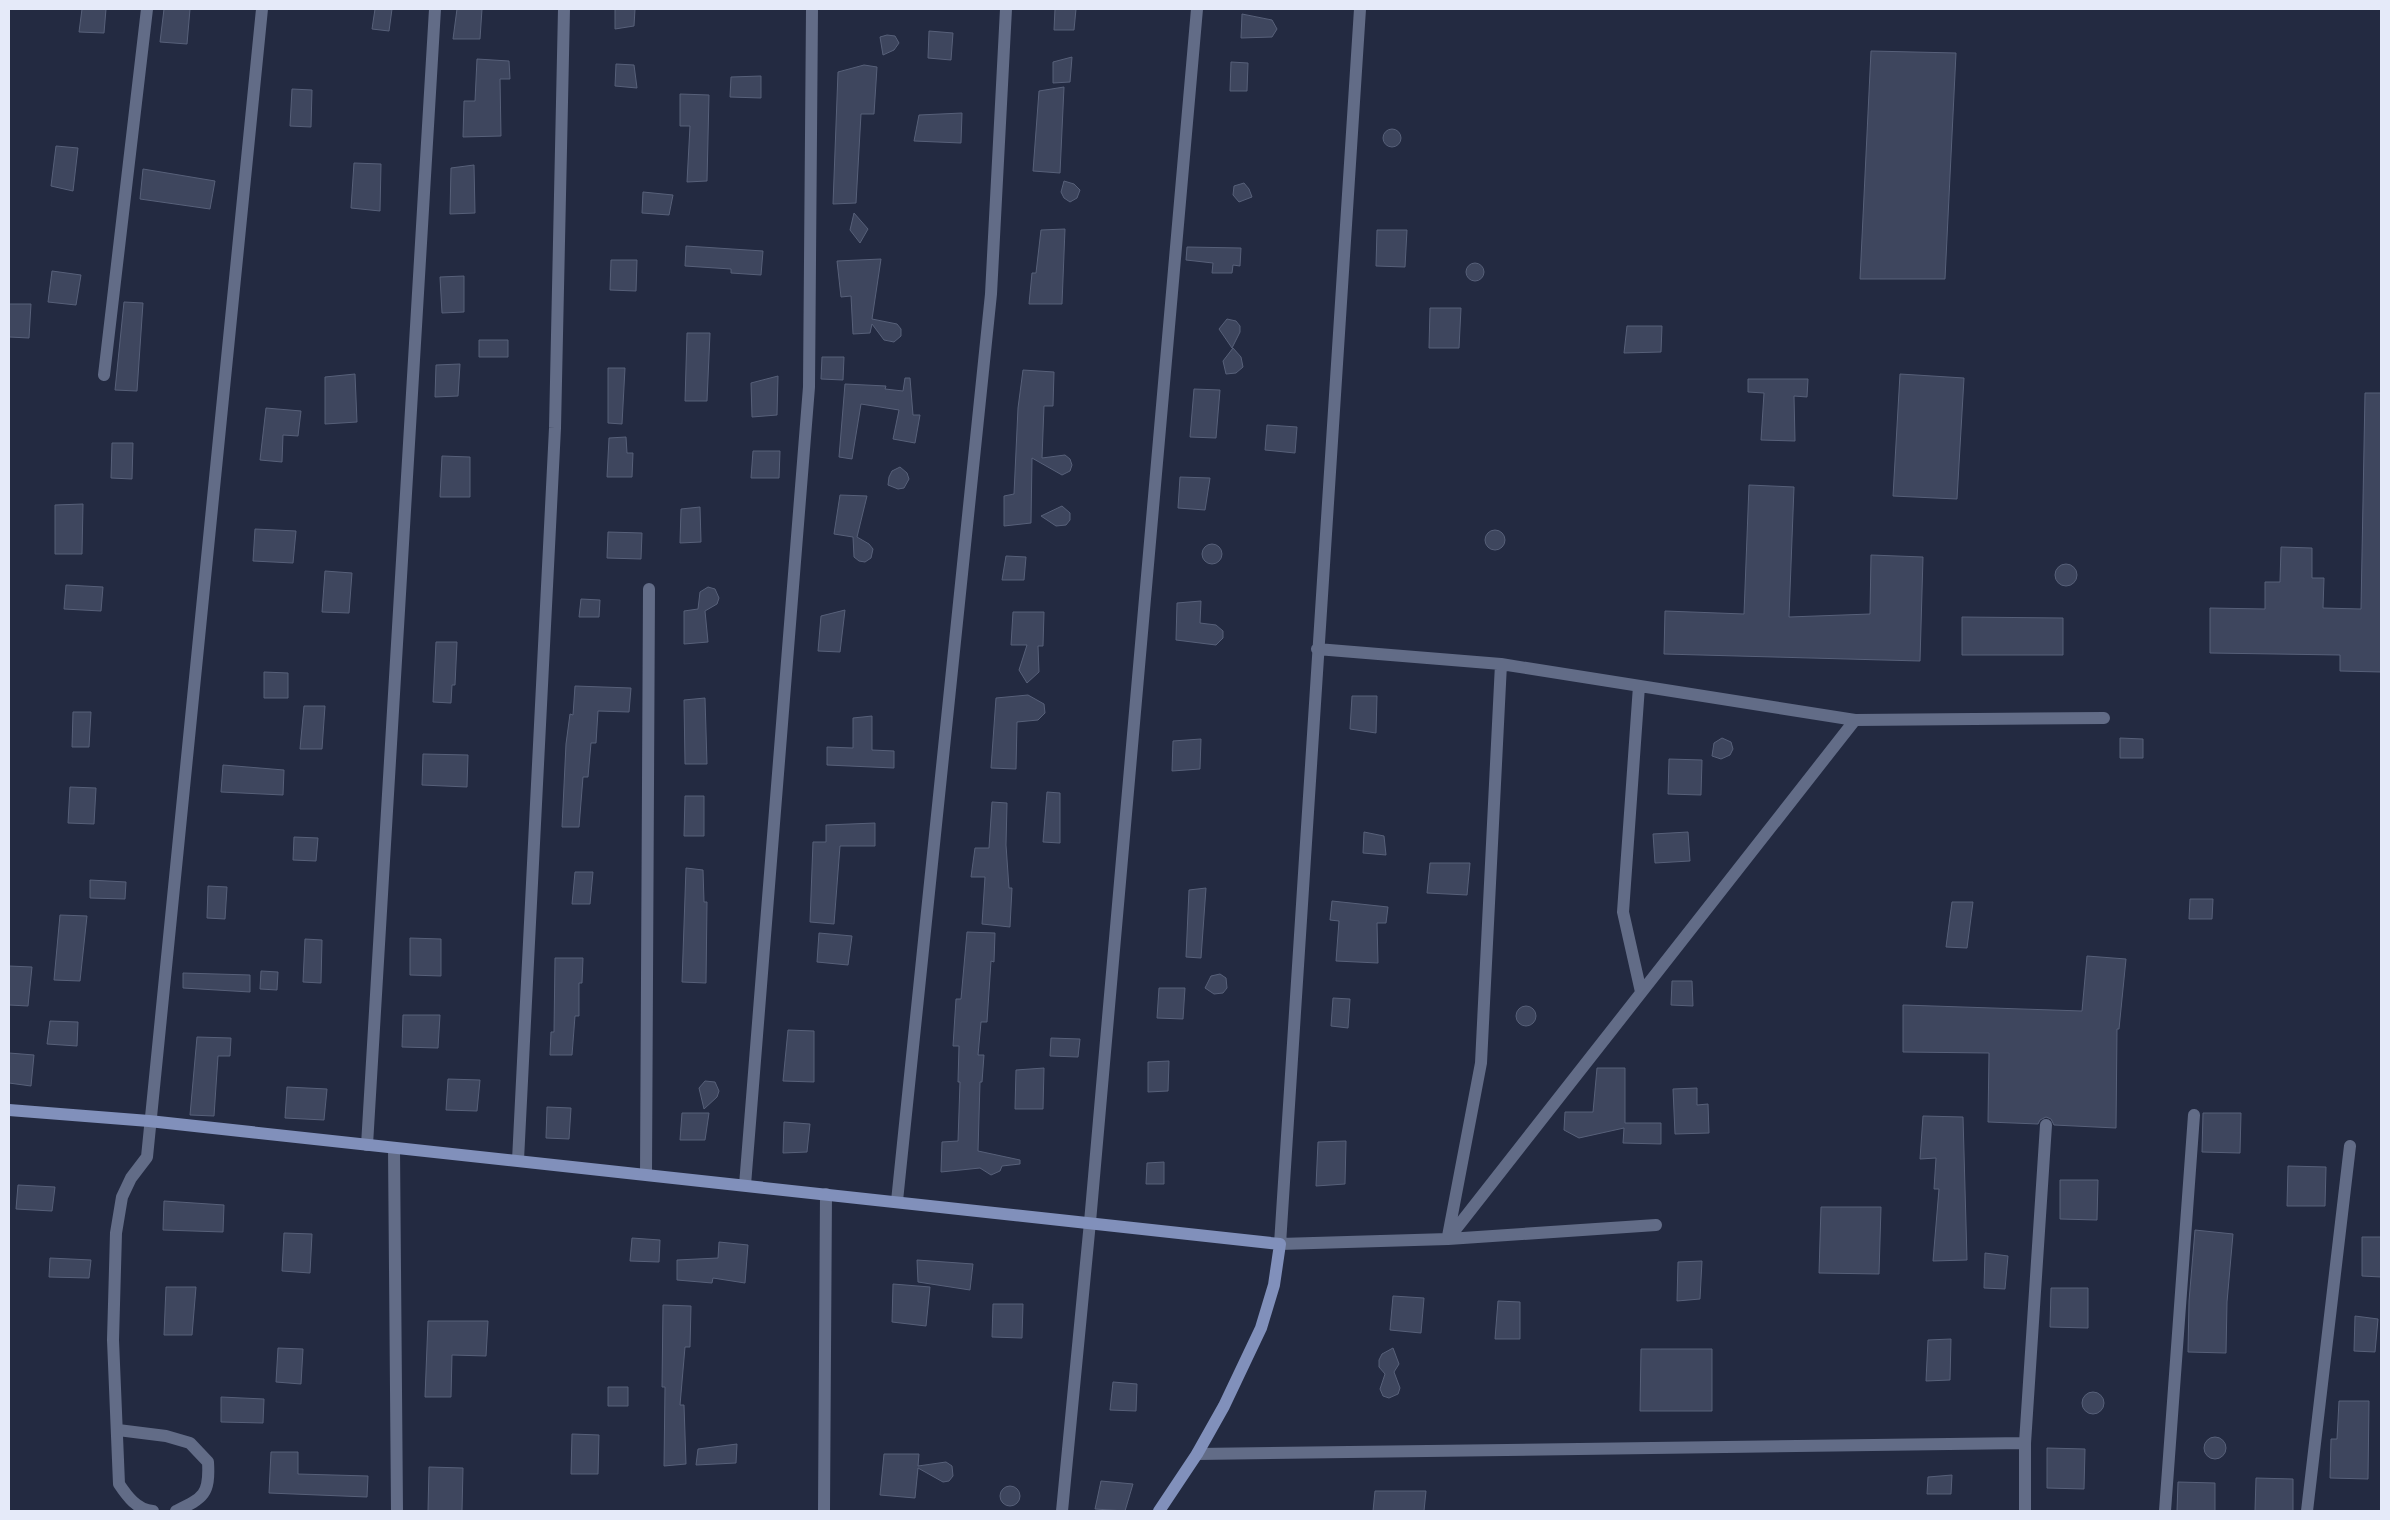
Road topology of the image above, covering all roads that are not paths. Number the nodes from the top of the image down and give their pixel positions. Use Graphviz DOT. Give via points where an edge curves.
graph roads {
  1 [pos="147,9"];
  2 [pos="262,9"];
  3 [pos="435,9"];
  4 [pos="564,9"];
  5 [pos="812,9"];
  6 [pos="1006,9"];
  7 [pos="1196,9"];
  8 [pos="1360,9"];
  9 [pos="104,375"];
  10 [pos="649,589"];
  11 [pos="1317,649"];
  12 [pos="1501,664"];
  13 [pos="1639,686"];
  14 [pos="2104,718"];
  15 [pos="1855,720"];
  16 [pos="1641,992"];
  17 [pos="9,1110"];
  18 [pos="2194,1115"];
  19 [pos="149,1121"];
  20 [pos="2046,1125"];
  21 [pos="367,1146"];
  22 [pos="2350,1146"];
  23 [pos="394,1148"];
  24 [pos="518,1160"];
  25 [pos="646,1174"];
  26 [pos="745,1185"];
  27 [pos="826,1194"];
  28 [pos="897,1200"];
  29 [pos="1090,1222"];
  30 [pos="1656,1225"];
  31 [pos="1448,1239"];
  32 [pos="1280,1244"];
  33 [pos="118,1430"];
  34 [pos="2025,1443"];
  35 [pos="1197,1454"];
  36 [pos="153,1511"];
  37 [pos="176,1511"];
  38 [pos="397,1511"];
  39 [pos="824,1511"];
  40 [pos="1062,1511"];
  41 [pos="1159,1511"];
  42 [pos="2025,1511"];
  43 [pos="2165,1511"];
  44 [pos="2308,1511"];
  1 -- 9 [label="street"];
  2 -- 19 [label="street"];
  3 -- 21 [label="street"];
  4 -- 24 [label="street" via="555,428"];
  5 -- 26 [label="street" via="809,387"];
  6 -- 28 [label="street" via="991,294"];
  7 -- 29 [label="street"];
  8 -- 11 [label="street"];
  10 -- 25 [label="street"];
  11 -- 12 [label="street"];
  11 -- 32 [label="street"];
  12 -- 13 [label="street"];
  12 -- 31 [label="street" via="1482,1063"];
  13 -- 15 [label="street"];
  13 -- 16 [label="street" via="1623,912"];
  14 -- 15 [label="street"];
  15 -- 16 [label="street"];
  16 -- 31 [label="street"];
  17 -- 19 [label="main road"];
  18 -- 43 [label="street"];
  19 -- 21 [label="main road"];
  19 -- 33 [label="street" via="147,1157 122,1197 116,1233 113,1340"];
  20 -- 34 [label="street"];
  21 -- 23 [label="main road"];
  22 -- 44 [label="street"];
  23 -- 24 [label="main road"];
  23 -- 38 [label="street"];
  24 -- 25 [label="main road"];
  25 -- 26 [label="main road"];
  26 -- 27 [label="main road"];
  27 -- 28 [label="main road"];
  27 -- 39 [label="street"];
  28 -- 29 [label="main road"];
  29 -- 32 [label="main road"];
  29 -- 40 [label="street"];
  30 -- 31 [label="street"];
  31 -- 32 [label="street"];
  32 -- 35 [label="main road" via="1274,1285 1261,1328"];
  33 -- 36 [label="street" via="119,1484 130,1499 146,1511"];
  33 -- 37 [label="street" via="166,1436 190,1443 208,1462 210,1480 201,1499"];
  34 -- 35 [label="street"];
  34 -- 42 [label="street"];
  35 -- 41 [label="main road"];
}
